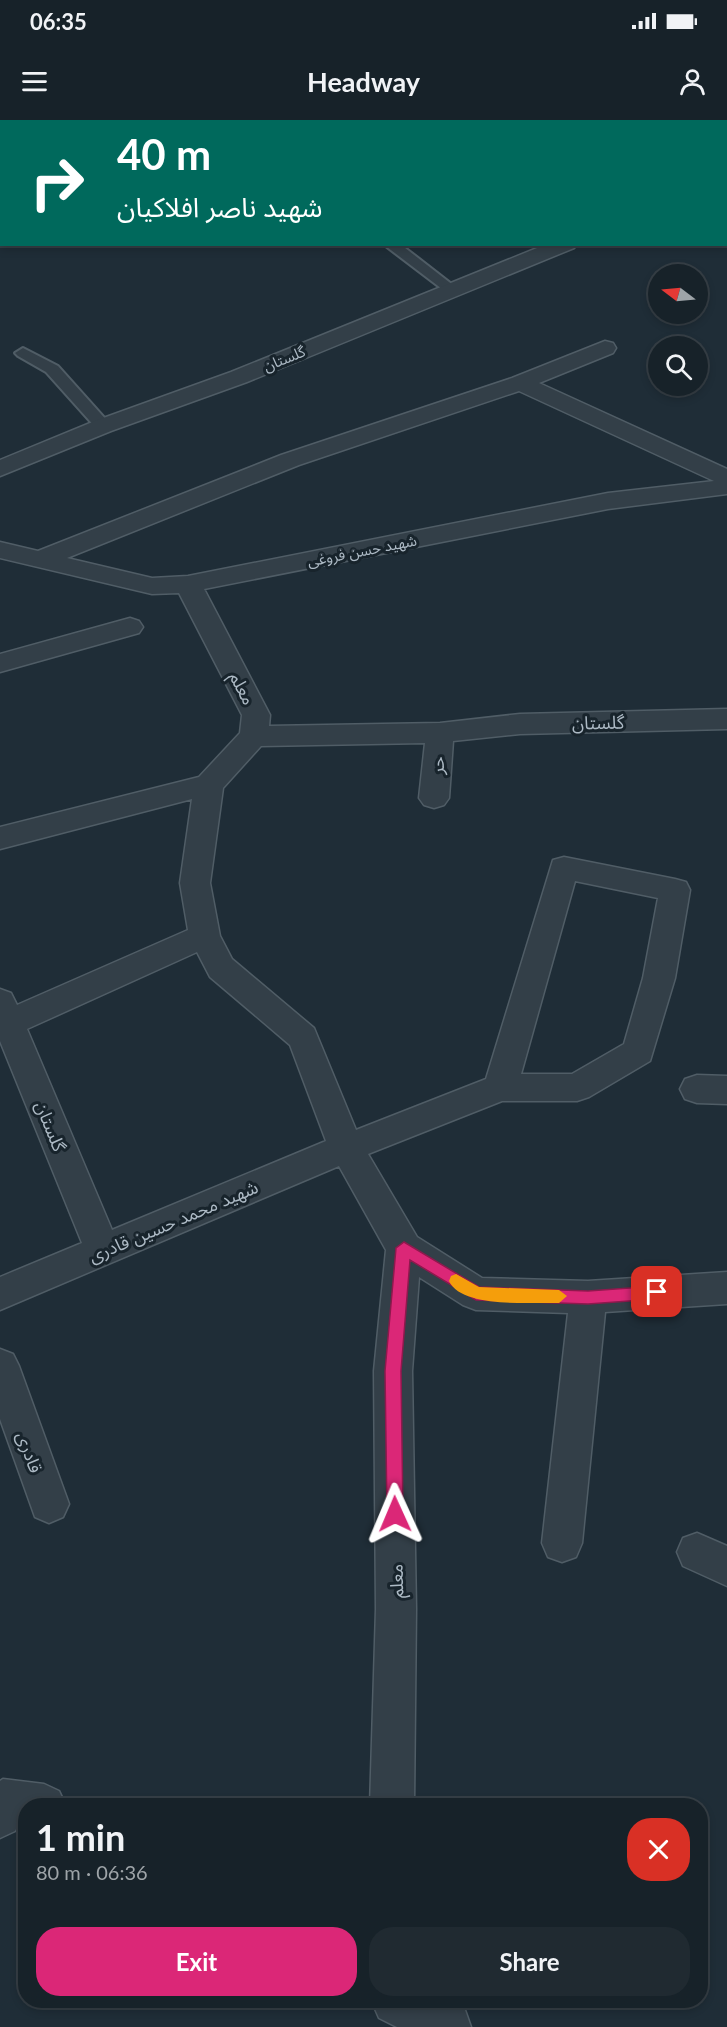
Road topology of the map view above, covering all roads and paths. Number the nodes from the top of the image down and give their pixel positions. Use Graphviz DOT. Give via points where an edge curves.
graph roads {
  1 [pos="393,246"];
  2 [pos="563,246"];
  3 [pos="451,290"];
  4 [pos="605,348"];
  5 [pos="23,353"];
  6 [pos="520,383"];
  7 [pos="103,426"];
  8 [pos="0,469"];
  9 [pos="727,478"];
  10 [pos="727,487"];
  11 [pos="0,550"];
  12 [pos="38,561"];
  13 [pos="188,584"];
  14 [pos="130,627"];
  15 [pos="0,663"];
  16 [pos="727,719"];
  17 [pos="440,733"];
  18 [pos="254,736"];
  19 [pos="209,785"];
  20 [pos="434,798"];
  21 [pos="0,838"];
  22 [pos="204,936"];
  23 [pos="3,1018"];
  24 [pos="500,1088"];
  25 [pos="346,1148"];
  26 [pos="404,1248"];
  27 [pos="103,1251"];
  28 [pos="727,1287"];
  29 [pos="0,1294"];
  30 [pos="588,1297"];
  31 [pos="0,1366"];
  32 [pos="49,1504"];
  33 [pos="562,1543"];
  34 [pos="392,1798"];
  35 [pos="18,1802"];
  36 [pos="0,1816"];
  37 [pos="394,2010"];
  38 [pos="448,2027"];
  1 -- 3 [label="lane"];
  2 -- 3 [label="street, گلستان"];
  3 -- 7 [label="street, گلستان" via="239,377"];
  4 -- 6 [label="street"];
  5 -- 7 [label="lane" via="52,369"];
  6 -- 9 [label="street"];
  6 -- 12 [label="street" via="290,460"];
  7 -- 8 [label="street, گلستان"];
  10 -- 13 [label="street, شهید حسن فروغی" via="608,501"];
  11 -- 12 [label="street, شهید حسن فروغی"];
  12 -- 13 [label="street, شهید حسن فروغی" via="152,586"];
  13 -- 18 [label="street, معلم" via="256,715"];
  14 -- 15 [label="street"];
  16 -- 17 [label="street, گلستان" via="520,724"];
  17 -- 18 [label="street, گلستان"];
  17 -- 20 [label="street, حر"];
  18 -- 19 [label="street"];
  19 -- 21 [label="street"];
  19 -- 22 [label="street" via="195,884"];
  22 -- 23 [label="street"];
  22 -- 25 [label="street" via="221,968 303,1037"];
  23 -- 27 [label="street, گلستان"];
  24 -- 24 [label="street" via="577,1087 638,1052 659,978 675,890 564,868"];
  24 -- 25 [label="street, شهید محمد حسین قادری"];
  25 -- 26 [label="street"];
  25 -- 27 [label="street, شهید محمد حسین قادری"];
  26 -- 30 [label="street" via="476,1294"];
  26 -- 34 [label="street, معلم" via="393,1371 396,1609"];
  27 -- 29 [label="street, شهید محمد حسین قادری"];
  28 -- 30 [label="street"];
  30 -- 33 [label="street"];
  31 -- 32 [label="street, قادری"];
  35 -- 36 [label="street" via="3,1800"];
  37 -- 38 [label="street"];
}
